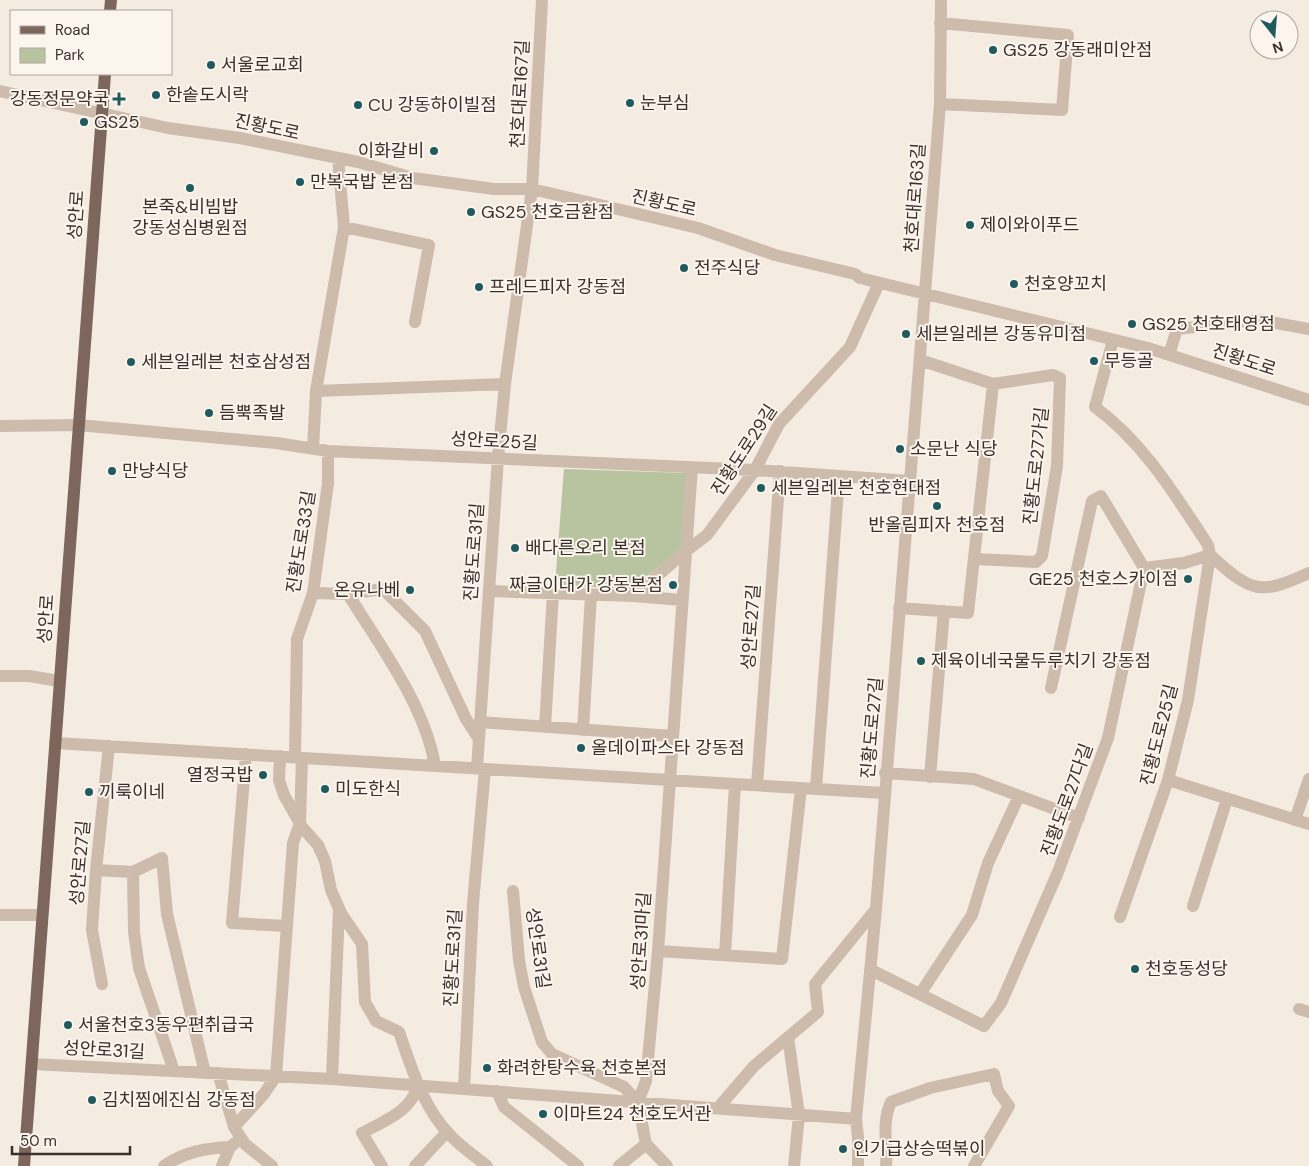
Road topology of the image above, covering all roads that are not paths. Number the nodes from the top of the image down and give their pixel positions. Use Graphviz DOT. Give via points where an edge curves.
graph roads {
  1 [pos="542,0"];
  2 [pos="941,0"];
  3 [pos="940,23"];
  4 [pos="105,75"];
  5 [pos="0,91"];
  6 [pos="940,104"];
  7 [pos="100,112"];
  8 [pos="338,158"];
  9 [pos="532,189"];
  10 [pos="344,227"];
  11 [pos="878,283"];
  12 [pos="926,294"];
  13 [pos="416,322"];
  14 [pos="1309,329"];
  15 [pos="1113,340"];
  16 [pos="1169,355"];
  17 [pos="920,360"];
  18 [pos="505,384"];
  19 [pos="993,384"];
  20 [pos="316,391"];
  21 [pos="1309,400"];
  22 [pos="78,424"];
  23 [pos="0,426"];
  24 [pos="313,449"];
  25 [pos="328,451"];
  26 [pos="498,458"];
  27 [pos="692,467"];
  28 [pos="755,470"];
  29 [pos="780,471"];
  30 [pos="839,476"];
  31 [pos="910,481"];
  32 [pos="686,551"];
  33 [pos="1210,555"];
  34 [pos="975,559"];
  35 [pos="1144,568"];
  36 [pos="1309,573"];
  37 [pos="489,591"];
  38 [pos="313,593"];
  39 [pos="553,593"];
  40 [pos="348,594"];
  41 [pos="591,595"];
  42 [pos="634,596"];
  43 [pos="682,600"];
  44 [pos="899,608"];
  45 [pos="944,611"];
  46 [pos="0,676"];
  47 [pos="60,681"];
  48 [pos="1051,688"];
  49 [pos="480,722"];
  50 [pos="545,727"];
  51 [pos="583,730"];
  52 [pos="672,736"];
  53 [pos="479,739"];
  54 [pos="55,742"];
  55 [pos="109,746"];
  56 [pos="246,754"];
  57 [pos="280,756"];
  58 [pos="298,757"];
  59 [pos="435,766"];
  60 [pos="481,768"];
  61 [pos="886,774"];
  62 [pos="930,776"];
  63 [pos="1309,779"];
  64 [pos="669,780"];
  65 [pos="1168,780"];
  66 [pos="735,784"];
  67 [pos="757,785"];
  68 [pos="801,788"];
  69 [pos="816,789"];
  70 [pos="884,793"];
  71 [pos="1019,796"];
  72 [pos="1227,799"];
  73 [pos="1079,818"];
  74 [pos="1295,820"];
  75 [pos="300,823"];
  76 [pos="1309,824"];
  77 [pos="96,870"];
  78 [pos="133,872"];
  79 [pos="513,891"];
  80 [pos="1193,906"];
  81 [pos="339,907"];
  82 [pos="876,909"];
  83 [pos="0,915"];
  84 [pos="42,915"];
  85 [pos="1120,917"];
  86 [pos="286,926"];
  87 [pos="658,951"];
  88 [pos="725,956"];
  89 [pos="871,970"];
  90 [pos="102,984"];
  91 [pos="920,994"];
  92 [pos="788,1037"];
  93 [pos="32,1064"];
  94 [pos="174,1071"];
  95 [pos="212,1073"];
  96 [pos="276,1076"];
  97 [pos="332,1079"];
  98 [pos="418,1085"];
  99 [pos="464,1089"];
  100 [pos="497,1091"];
  101 [pos="638,1102"];
  102 [pos="718,1108"];
  103 [pos="799,1115"];
  104 [pos="856,1119"];
  105 [pos="234,1127"];
  106 [pos="447,1132"];
  107 [pos="858,1137"];
  108 [pos="241,1138"];
  109 [pos="646,1144"];
  110 [pos="230,1147"];
  111 [pos="380,1163"];
  112 [pos="24,1166"];
  113 [pos="164,1166"];
  114 [pos="222,1166"];
  115 [pos="272,1166"];
  116 [pos="415,1166"];
  117 [pos="487,1166"];
  118 [pos="578,1166"];
  119 [pos="620,1166"];
  120 [pos="667,1166"];
  121 [pos="794,1166"];
  122 [pos="858,1166"];
  123 [pos="866,1166"];
  124 [pos="886,1166"];
  125 [pos="974,1166"];
  1 -- 9 [label="street, 천호대로167길"];
  2 -- 3 [label="street, 천호대로163길"];
  3 -- 6 [label="street, 천호대로163길"];
  3 -- 6 [label="street" via="1068,36 1062,110"];
  4 -- 7 [label="main road, 성안로"];
  5 -- 7 [label="street, 진황도로"];
  6 -- 12 [label="street, 천호대로163길"];
  7 -- 8 [label="street, 진황도로" via="168,128 240,138"];
  7 -- 22 [label="main road, 성안로"];
  8 -- 9 [label="street, 진황도로" via="413,178 494,189"];
  8 -- 10 [label="street"];
  9 -- 11 [label="street, 진황도로" via="698,228 775,255 855,274"];
  9 -- 18 [label="street, 진황도로31길"];
  10 -- 13 [label="street" via="429,245"];
  10 -- 20 [label="street"];
  11 -- 12 [label="street, 진황도로"];
  11 -- 28 [label="street, 진황도로29길" via="850,347 778,424"];
  12 -- 15 [label="street, 진황도로"];
  12 -- 17 [label="street, 진황도로27길"];
  14 -- 16 [label="street" via="1260,320 1177,329"];
  15 -- 16 [label="street, 진황도로"];
  15 -- 33 [label="street" via="1095,407 1153,462 1208,545"];
  16 -- 21 [label="street, 진황도로"];
  17 -- 19 [label="street, 진황도로27가길"];
  17 -- 31 [label="street, 진황도로27길"];
  18 -- 20 [label="street"];
  18 -- 26 [label="street, 진황도로31길"];
  19 -- 34 [label="street"];
  19 -- 34 [label="street, 진황도로27가길" via="1053,375 1060,378 1057,466 1042,556 1036,562"];
  20 -- 24 [label="street"];
  22 -- 23 [label="street, 성안로25길"];
  22 -- 24 [label="street, 성안로25길"];
  22 -- 47 [label="main road, 성안로"];
  24 -- 25 [label="street, 성안로25길"];
  25 -- 26 [label="street, 성안로25길"];
  25 -- 38 [label="street, 진황도로33길" via="328,483"];
  26 -- 27 [label="street, 성안로25길"];
  26 -- 37 [label="street, 진황도로31길"];
  27 -- 28 [label="street, 성안로25길"];
  27 -- 32 [label="street"];
  28 -- 29 [label="street, 성안로25길"];
  28 -- 32 [label="street, 진황도로29길" via="708,535"];
  29 -- 30 [label="street, 성안로25길"];
  29 -- 67 [label="street, 성안로27길"];
  30 -- 31 [label="street, 성안로25길"];
  30 -- 69 [label="street"];
  31 -- 44 [label="street, 진황도로27길"];
  32 -- 42 [label="street, 진황도로29길"];
  32 -- 43 [label="street"];
  33 -- 35 [label="street"];
  33 -- 36 [label="street" via="1230,574 1256,588 1278,587"];
  33 -- 65 [label="street, 진황도로25길" via="1188,700"];
  34 -- 45 [label="street" via="968,613"];
  35 -- 48 [label="street" via="1101,496 1092,501"];
  35 -- 73 [label="street, 진황도로27다길" via="1108,738"];
  37 -- 39 [label="street"];
  37 -- 49 [label="street, 진황도로31길"];
  38 -- 40 [label="street"];
  38 -- 58 [label="street, 진황도로33길" via="297,640"];
  39 -- 41 [label="street"];
  39 -- 50 [label="street"];
  40 -- 53 [label="street" via="382,589 425,631 466,719"];
  40 -- 59 [label="street" via="397,674 431,741"];
  41 -- 42 [label="street"];
  41 -- 51 [label="street"];
  42 -- 43 [label="street"];
  43 -- 52 [label="street"];
  44 -- 45 [label="street"];
  44 -- 61 [label="street, 진황도로27길"];
  45 -- 62 [label="street"];
  46 -- 47 [label="street"];
  47 -- 54 [label="main road, 성안로"];
  49 -- 50 [label="street"];
  49 -- 53 [label="street, 진황도로31길"];
  50 -- 51 [label="street"];
  51 -- 52 [label="street"];
  52 -- 64 [label="street"];
  53 -- 60 [label="street, 진황도로31길"];
  54 -- 55 [label="street"];
  54 -- 84 [label="main road, 성안로"];
  55 -- 56 [label="street"];
  55 -- 77 [label="street, 성안로27길"];
  56 -- 57 [label="street"];
  56 -- 86 [label="street" via="232,923"];
  57 -- 58 [label="street"];
  57 -- 75 [label="street" via="279,780"];
  58 -- 59 [label="street"];
  58 -- 75 [label="street"];
  59 -- 60 [label="street"];
  60 -- 64 [label="street"];
  60 -- 99 [label="street, 진황도로31길"];
  61 -- 62 [label="street"];
  61 -- 70 [label="street, 진황도로27길"];
  62 -- 71 [label="street" via="974,780"];
  63 -- 74 [label="street"];
  64 -- 66 [label="street"];
  64 -- 87 [label="street, 성안로31마길"];
  65 -- 72 [label="street"];
  65 -- 85 [label="street, 진황도로25길"];
  66 -- 67 [label="street"];
  66 -- 88 [label="street"];
  67 -- 68 [label="street"];
  68 -- 69 [label="street"];
  68 -- 88 [label="street" via="782,959"];
  69 -- 70 [label="street"];
  70 -- 82 [label="street, 진황도로27길"];
  71 -- 73 [label="street"];
  71 -- 91 [label="street" via="988,862 972,915"];
  72 -- 74 [label="street"];
  72 -- 80 [label="street"];
  73 -- 91 [label="street, 진황도로27다길" via="1001,1003 984,1026"];
  74 -- 76 [label="street"];
  75 -- 81 [label="street" via="318,845"];
  75 -- 86 [label="street" via="292,842"];
  77 -- 78 [label="street"];
  77 -- 90 [label="street, 성안로27길" via="92,930"];
  78 -- 94 [label="street, 성안로31길" via="134,932 139,968"];
  78 -- 95 [label="street" via="162,858 167,914"];
  79 -- 101 [label="street, 성안로31길" via="524,987 542,1042 552,1054 624,1087"];
  81 -- 97 [label="street"];
  81 -- 98 [label="street" via="362,944 366,1002 376,1020 399,1032"];
  82 -- 89 [label="street, 진황도로27길"];
  82 -- 92 [label="street" via="815,984 818,1012"];
  83 -- 84 [label="street"];
  84 -- 93 [label="main road, 성안로"];
  86 -- 96 [label="street"];
  87 -- 88 [label="street"];
  87 -- 101 [label="street, 성안로31마길" via="646,1081"];
  89 -- 91 [label="street, 진황도로27다길"];
  89 -- 104 [label="street, 진황도로27길"];
  92 -- 102 [label="street" via="754,1066"];
  92 -- 103 [label="street"];
  93 -- 94 [label="street, 성안로31길"];
  93 -- 112 [label="main road, 성안로"];
  94 -- 95 [label="street, 성안로31길"];
  95 -- 96 [label="street, 성안로31길"];
  95 -- 105 [label="street"];
  96 -- 97 [label="street, 성안로31길"];
  96 -- 105 [label="street"];
  97 -- 98 [label="street, 성안로31길"];
  98 -- 99 [label="street, 성안로31길"];
  98 -- 106 [label="street" via="435,1118"];
  98 -- 111 [label="street" via="414,1099 396,1115 362,1133"];
  99 -- 100 [label="street, 성안로31길"];
  100 -- 101 [label="street, 성안로31길"];
  100 -- 118 [label="street" via="504,1107"];
  101 -- 102 [label="street, 성안로31길"];
  101 -- 109 [label="street"];
  102 -- 103 [label="street, 성안로31길"];
  103 -- 104 [label="street, 성안로31길"];
  103 -- 121 [label="street"];
  104 -- 107 [label="street, 진황도로27길"];
  105 -- 108 [label="street"];
  106 -- 116 [label="street"];
  106 -- 117 [label="street"];
  107 -- 122 [label="street, 진황도로27길"];
  107 -- 123 [label="street"];
  108 -- 110 [label="street"];
  108 -- 115 [label="street"];
  109 -- 119 [label="street"];
  109 -- 120 [label="street"];
  110 -- 113 [label="street" via="208,1148 176,1158"];
  110 -- 114 [label="street"];
  124 -- 125 [label="street" via="884,1132 886,1112 891,1102 930,1088 994,1074 998,1091 1009,1106"];
}
